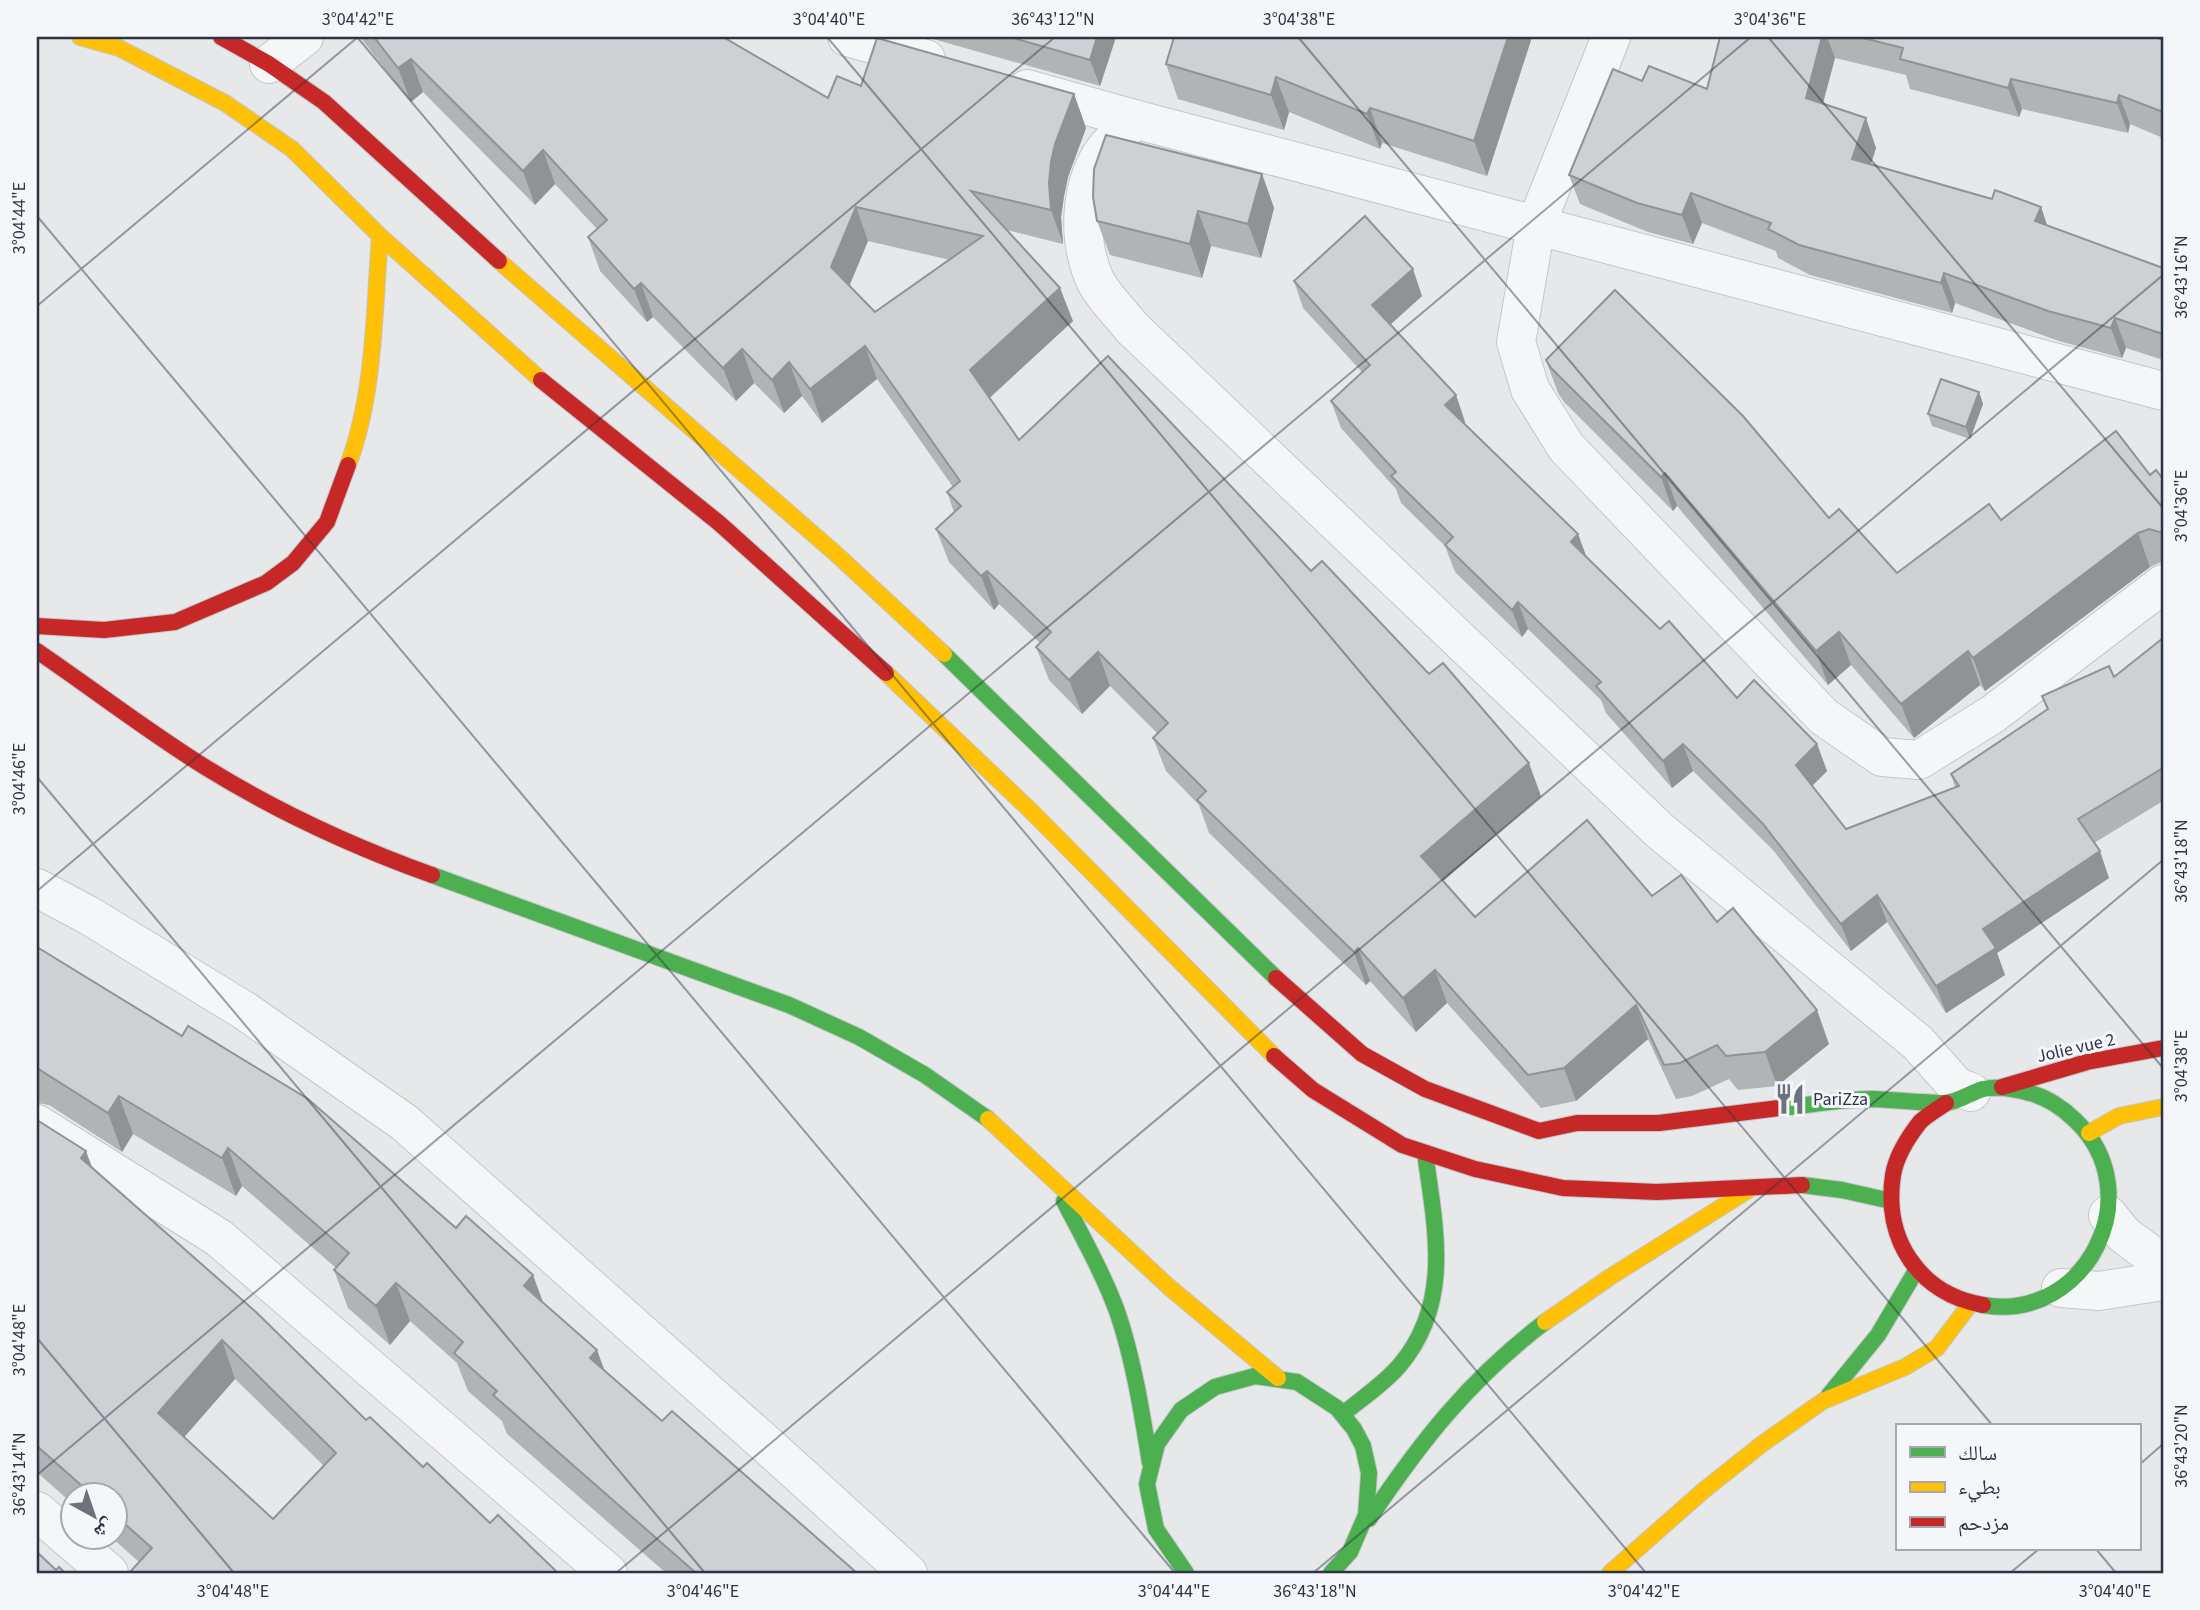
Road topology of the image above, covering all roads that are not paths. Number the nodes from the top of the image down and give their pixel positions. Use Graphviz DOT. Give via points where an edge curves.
graph roads {
  1 [pos="80,37"];
  2 [pos="304,37"];
  3 [pos="847,37"];
  4 [pos="1611,37"];
  5 [pos="224,38"];
  6 [pos="269,64"];
  7 [pos="1134,119"];
  8 [pos="1536,225"];
  9 [pos="380,236"];
  10 [pos="2163,391"];
  11 [pos="2163,584"];
  12 [pos="37,626"];
  13 [pos="37,651"];
  14 [pos="37,888"];
  15 [pos="2163,1048"];
  16 [pos="1971,1094"];
  17 [pos="2163,1107"];
  18 [pos="37,1124"];
  19 [pos="2089,1133"];
  20 [pos="1425,1153"];
  21 [pos="1050,1175"];
  22 [pos="1752,1187"];
  23 [pos="1891,1202"];
  24 [pos="2108,1214"];
  25 [pos="2163,1264"];
  26 [pos="1917,1269"];
  27 [pos="2163,1282"];
  28 [pos="2061,1288"];
  29 [pos="1971,1303"];
  30 [pos="1278,1378"];
  31 [pos="1823,1401"];
  32 [pos="1343,1414"];
  33 [pos="1150,1463"];
  34 [pos="37,1511"];
  35 [pos="1365,1523"];
  36 [pos="109,1573"];
  37 [pos="608,1573"];
  38 [pos="908,1573"];
  39 [pos="1186,1573"];
  40 [pos="1331,1573"];
  41 [pos="1610,1573"];
  1 -- 9 [label="main road" via="119,48 225,103 292,149"];
  2 -- 6 [label="street"];
  3 -- 7 [label="street"];
  4 -- 8 [label="street"];
  5 -- 6 [label="main road"];
  6 -- 16 [label="main road" via="324,102 835,553 979,686 1300,1001 1362,1055 1425,1089 1539,1131 1577,1123 1658,1123 1871,1099"];
  7 -- 8 [label="street"];
  7 -- 16 [label="street" via="1102,154 1091,177 1083,228 1096,282 1131,327 1660,831 1918,1043 1957,1087"];
  8 -- 10 [label="street"];
  8 -- 11 [label="street" via="1516,342 1530,389 1566,447 1824,717 1882,757 1919,760 1983,721"];
  9 -- 12 [label="main road" via="366,401 357,442 327,522 293,563 266,583 175,622 104,631"];
  9 -- 20 [label="main road" via="560,397 719,523 869,657 1030,810 1260,1044 1313,1090 1402,1145"];
  13 -- 21 [label="main road" via="205,767 293,816 386,858 789,1005 859,1037 989,1120"];
  14 -- 38 [label="street" via="244,1011 405,1123"];
  15 -- 16 [label="main road, Jolie vue 2" via="2087,1062"];
  16 -- 19 [label="main road" via="2032,1093 2064,1108"];
  16 -- 23 [label="main road" via="1922,1120 1893,1172"];
  17 -- 19 [label="main road" via="2119,1116"];
  18 -- 37 [label="street" via="219,1238"];
  19 -- 24 [label="main road" via="2107,1177"];
  20 -- 22 [label="main road" via="1563,1188 1657,1192"];
  20 -- 32 [label="main road" via="1438,1257 1430,1315 1401,1364"];
  21 -- 30 [label="main road" via="1168,1287"];
  21 -- 33 [label="main road" via="1111,1296 1141,1406"];
  22 -- 23 [label="main road" via="1819,1186"];
  22 -- 35 [label="main road" via="1524,1337 1437,1422"];
  23 -- 26 [label="main road" via="1894,1226"];
  24 -- 25 [label="street" via="2123,1234"];
  24 -- 28 [label="main road" via="2099,1243 2083,1268"];
  26 -- 29 [label="main road" via="1941,1290"];
  26 -- 31 [label="main road" via="1878,1335"];
  27 -- 28 [label="street" via="2099,1291"];
  28 -- 29 [label="main road" via="2017,1306"];
  29 -- 31 [label="main road" via="1937,1348 1922,1359"];
  30 -- 32 [label="main road" via="1314,1391"];
  30 -- 33 [label="main road" via="1250,1377 1197,1395 1176,1414"];
  31 -- 41 [label="main road" via="1713,1483"];
  32 -- 35 [label="main road" via="1360,1439 1369,1466 1371,1494"];
  33 -- 39 [label="main road" via="1149,1513 1157,1537"];
  34 -- 36 [label="street"];
  35 -- 40 [label="main road" via="1355,1546"];
}
